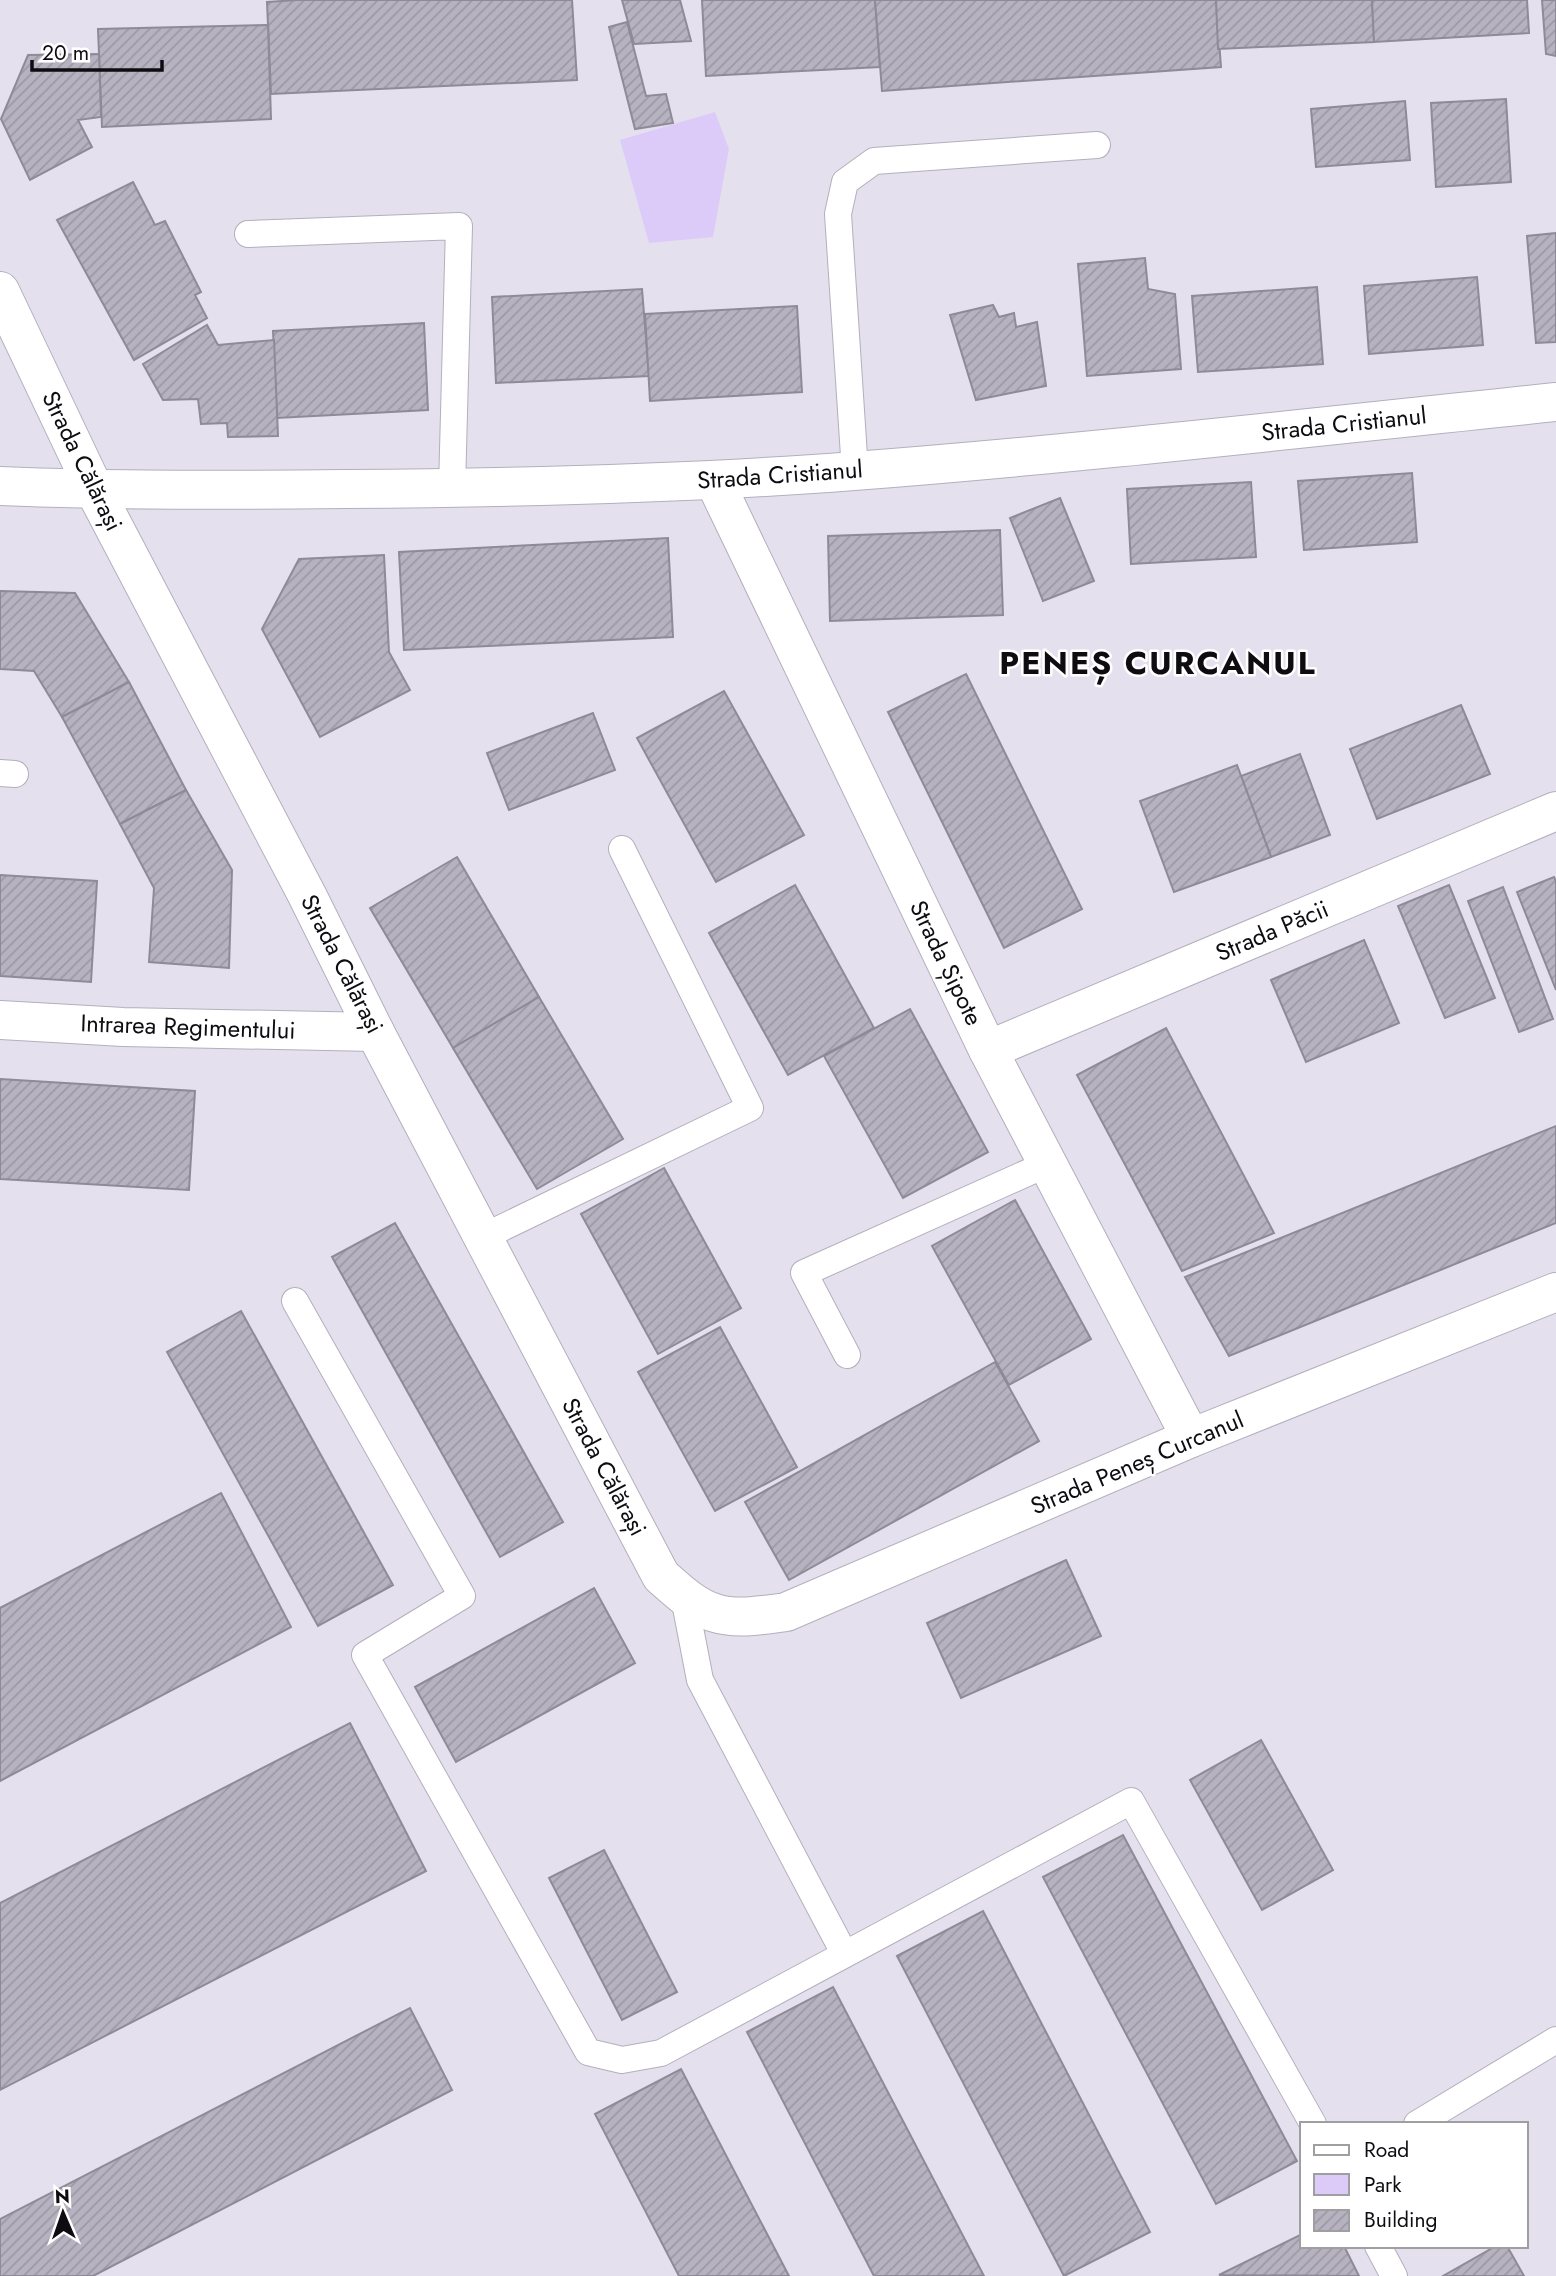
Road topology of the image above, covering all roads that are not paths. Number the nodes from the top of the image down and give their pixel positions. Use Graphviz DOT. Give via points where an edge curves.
graph roads {
  1 [pos="1097,145"];
  2 [pos="248,234"];
  3 [pos="0,291"];
  4 [pos="1556,402"];
  5 [pos="855,471"];
  6 [pos="714,481"];
  7 [pos="0,486"];
  8 [pos="453,488"];
  9 [pos="95,491"];
  10 [pos="1556,811"];
  11 [pos="622,849"];
  12 [pos="0,1020"];
  13 [pos="375,1032"];
  14 [pos="988,1050"];
  15 [pos="1047,1164"];
  16 [pos="483,1237"];
  17 [pos="1556,1292"];
  18 [pos="295,1301"];
  19 [pos="847,1355"];
  20 [pos="1191,1438"];
  21 [pos="699,1605"];
  22 [pos="844,1953"];
  23 [pos="1556,2040"];
  24 [pos="1312,2122"];
  25 [pos="1420,2122"];
  26 [pos="1379,2248"];
  27 [pos="1394,2276"];
  1 -- 5 [label="lane" via="874,161 845,182 838,214"];
  2 -- 8 [label="lane" via="459,226"];
  3 -- 9 [label="street, Strada Călărași"];
  4 -- 5 [label="street, Strada Cristianul"];
  5 -- 6 [label="street, Strada Cristianul"];
  6 -- 8 [label="street, Strada Cristianul"];
  6 -- 14 [label="street, Strada Șipote"];
  7 -- 9 [label="street, Strada Cristianul"];
  8 -- 9 [label="street, Strada Cristianul"];
  9 -- 13 [label="street, Strada Călărași"];
  10 -- 14 [label="street, Strada Păcii"];
  11 -- 16 [label="lane" via="750,1108"];
  12 -- 13 [label="street, Intrarea Regimentului"];
  13 -- 16 [label="street, Strada Călărași"];
  14 -- 15 [label="street, Strada Șipote"];
  15 -- 19 [label="lane" via="804,1273"];
  15 -- 20 [label="street, Strada Șipote"];
  16 -- 21 [label="street, Strada Călărași" via="662,1576"];
  17 -- 20 [label="street, Strada Peneș Curcanul"];
  18 -- 22 [label="lane" via="462,1596 365,1655 588,2052 622,2060 661,2053"];
  20 -- 21 [label="street, Strada Peneș Curcanul" via="786,1612 751,1616"];
  21 -- 22 [label="lane" via="699,1681"];
  22 -- 24 [label="lane" via="1131,1801"];
  23 -- 25 [label="lane"];
  26 -- 27 [label="lane"];
}
